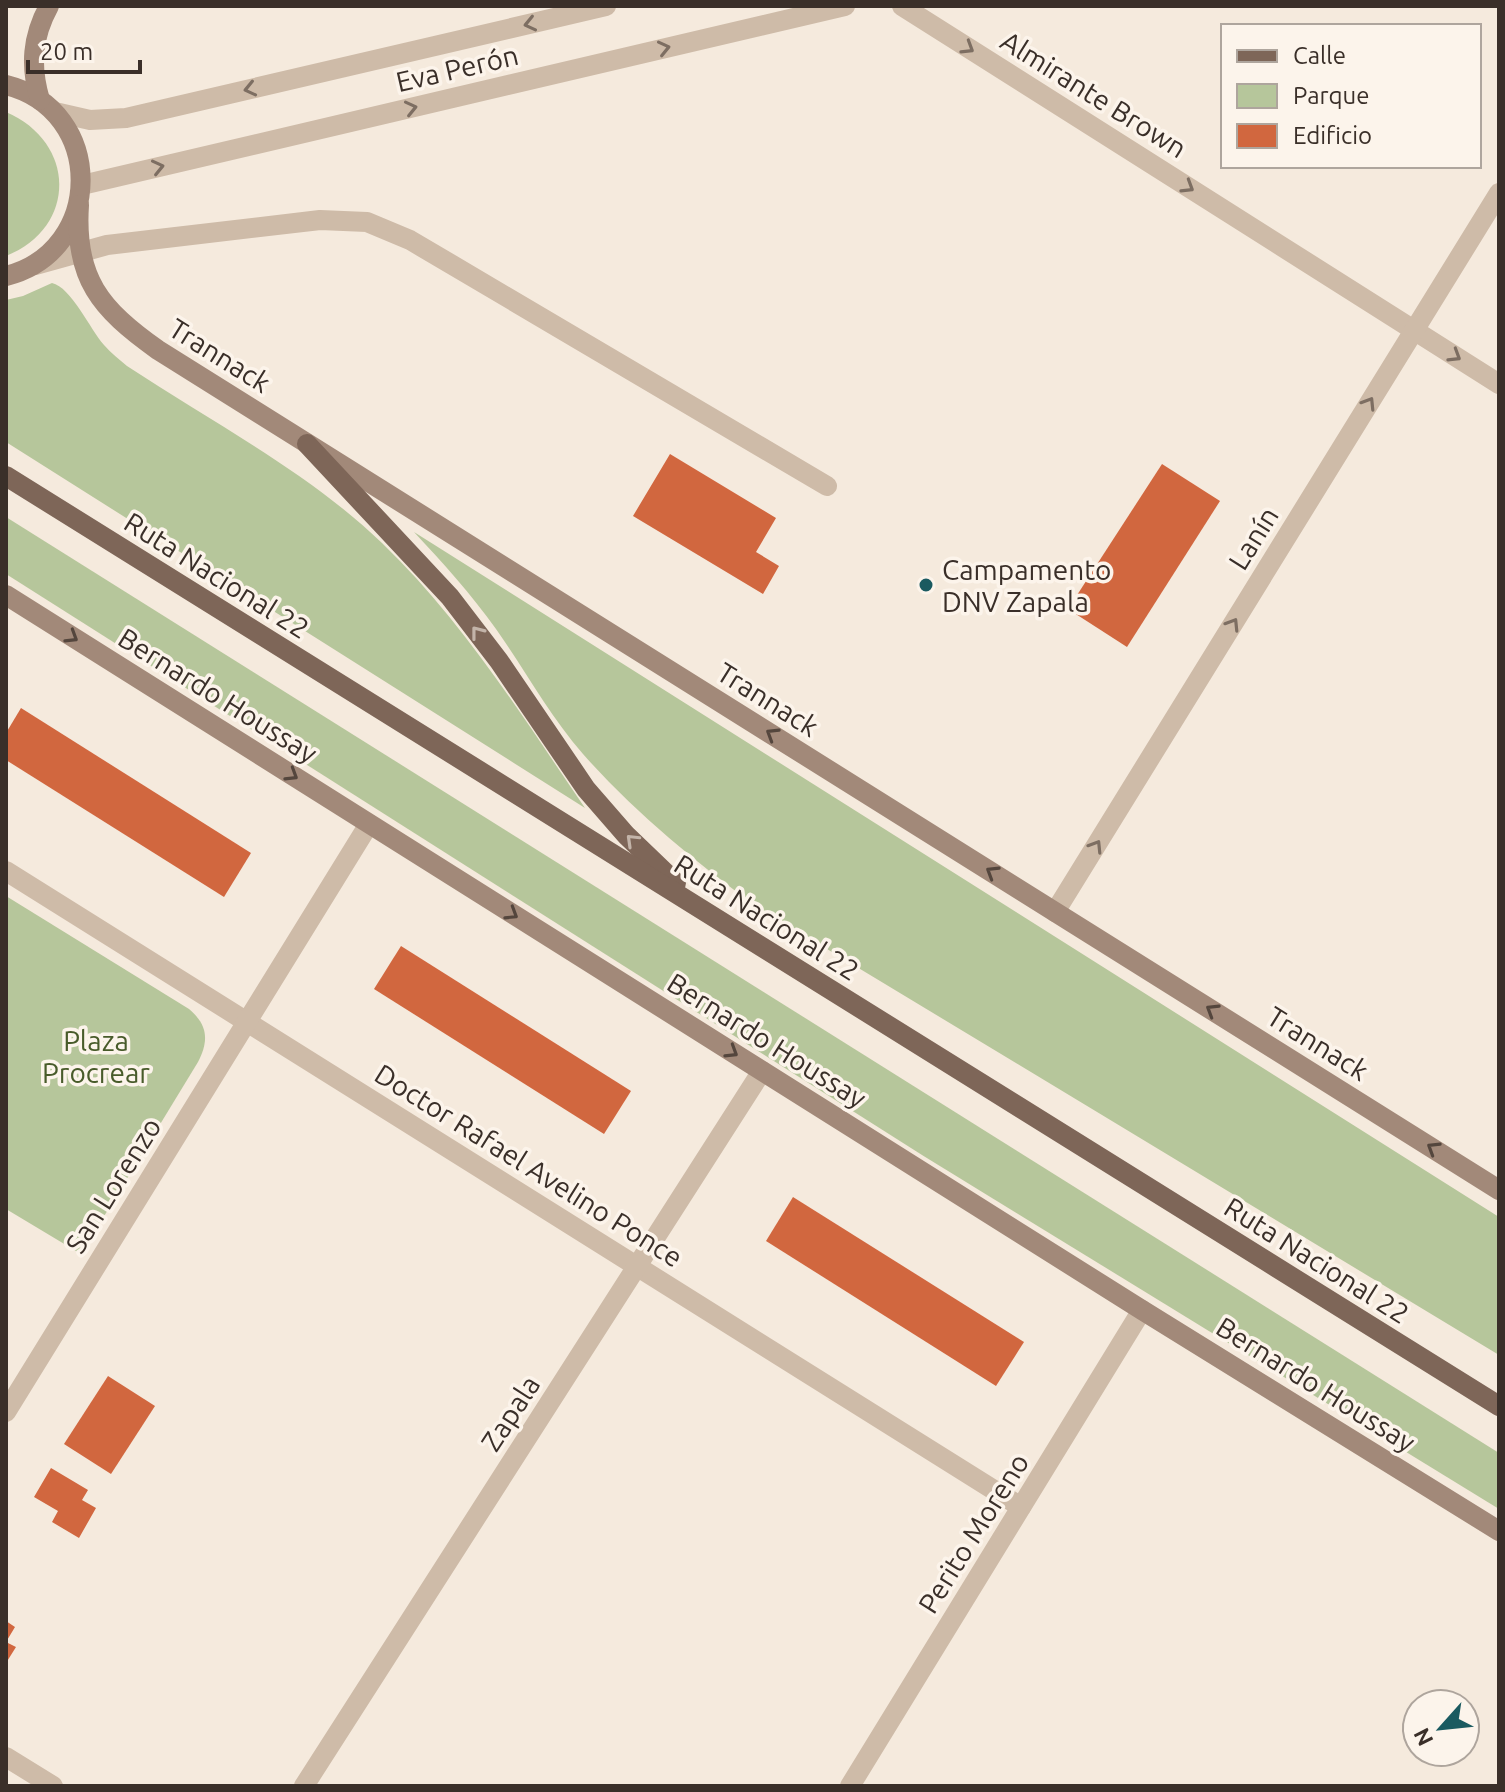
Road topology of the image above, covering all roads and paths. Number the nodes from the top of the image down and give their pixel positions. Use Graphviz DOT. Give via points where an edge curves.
graph roads {
  1 [pos="49,6"];
  2 [pos="606,6"];
  3 [pos="845,6"];
  4 [pos="902,6"];
  5 [pos="6,85"];
  6 [pos="47,106"];
  7 [pos="1499,193"];
  8 [pos="80,195"];
  9 [pos="79,252"];
  10 [pos="35,265"];
  11 [pos="6,276"];
  12 [pos="1414,330"];
  13 [pos="1499,384"];
  14 [pos="307,444"];
  15 [pos="6,476"];
  16 [pos="827,486"];
  17 [pos="6,595"];
  18 [pos="369,824"];
  19 [pos="6,871"];
  20 [pos="1055,912"];
  21 [pos="708,913"];
  22 [pos="247,1022"];
  23 [pos="762,1071"];
  24 [pos="1499,1190"];
  25 [pos="637,1267"];
  26 [pos="1142,1310"];
  27 [pos="1499,1406"];
  28 [pos="6,1412"];
  29 [pos="1021,1507"];
  30 [pos="1499,1531"];
  31 [pos="6,1757"];
  32 [pos="53,1786"];
  33 [pos="304,1786"];
  34 [pos="850,1786"];
  1 -- 6 [label="street" via="33,47 34,75"];
  2 -- 6 [label="street, Eva Perón, one-way" via="126,118 90,120"];
  8 -- 3 [label="street, Eva Perón, one-way"];
  4 -- 12 [label="street, Almirante Brown, one-way"];
  5 -- 6 [label="street"];
  6 -- 8 [label="street, Trannack" via="75,146 81,165"];
  7 -- 12 [label="street, Lanín"];
  8 -- 9 [label="street, Trannack"];
  8 -- 10 [label="street" via="72,223"];
  9 -- 10 [label="street"];
  9 -- 14 [label="street, Trannack" via="98,294 134,333"];
  9 -- 16 [label="street" via="320,220 367,222 410,240"];
  10 -- 11 [label="street"];
  12 -- 13 [label="street, Almirante Brown, one-way"];
  20 -- 12 [label="street, Lanín, one-way"];
  20 -- 14 [label="street, Trannack, one-way"];
  21 -- 14 [label="main road, one-way" via="606,813 468,619"];
  15 -- 21 [label="main road, Ruta Nacional 22"];
  17 -- 18 [label="street, Bernardo Houssay, one-way"];
  18 -- 22 [label="street, San Lorenzo"];
  18 -- 23 [label="street, Bernardo Houssay, one-way"];
  19 -- 22 [label="street, Doctor Rafael Avelino Ponce"];
  24 -- 20 [label="street, Trannack, one-way"];
  21 -- 27 [label="main road, Ruta Nacional 22"];
  22 -- 25 [label="street, Doctor Rafael Avelino Ponce"];
  22 -- 28 [label="street, San Lorenzo"];
  23 -- 25 [label="street, Zapala"];
  23 -- 26 [label="street, Bernardo Houssay"];
  25 -- 29 [label="street, Doctor Rafael Avelino Ponce"];
  25 -- 33 [label="street, Zapala"];
  26 -- 29 [label="street, Perito Moreno"];
  26 -- 30 [label="street, Bernardo Houssay"];
  29 -- 34 [label="street, Perito Moreno"];
  31 -- 32 [label="street"];
}
